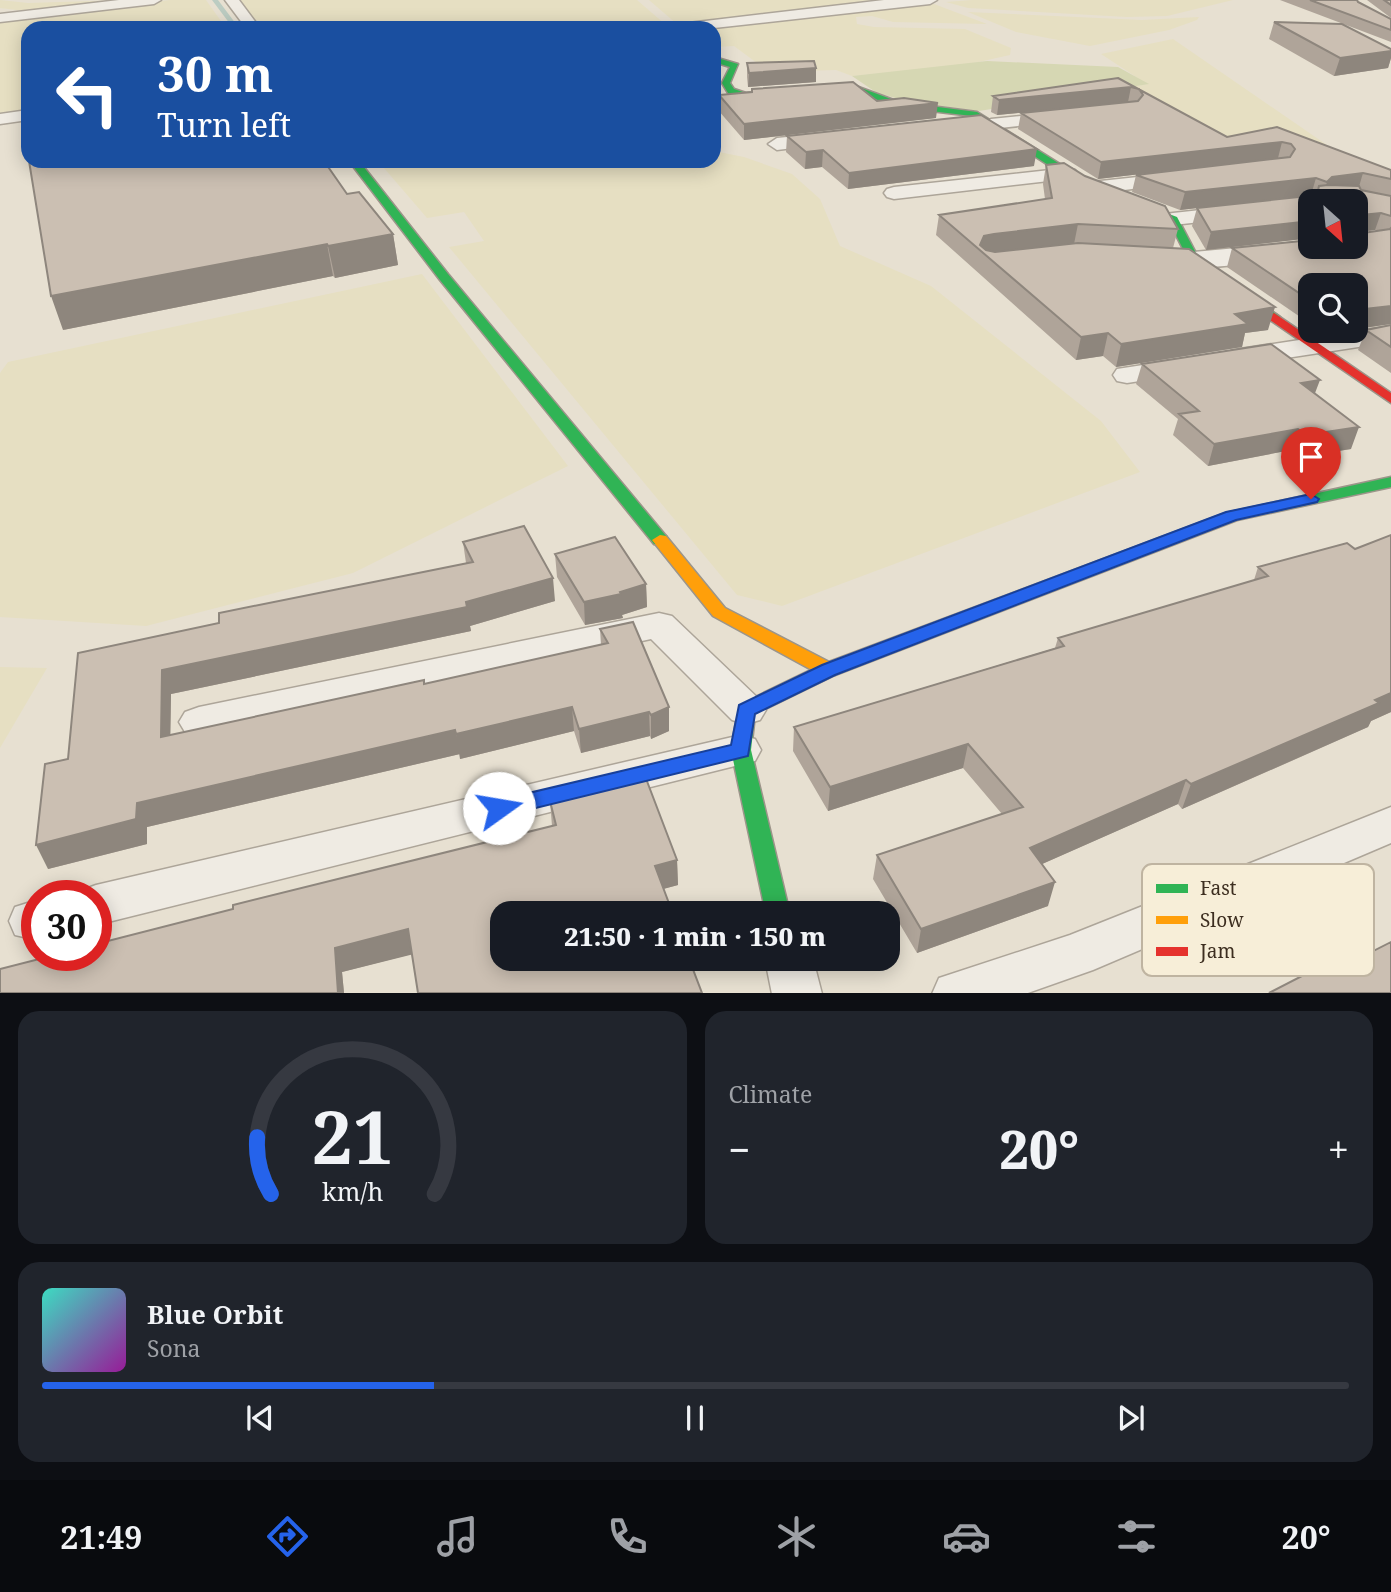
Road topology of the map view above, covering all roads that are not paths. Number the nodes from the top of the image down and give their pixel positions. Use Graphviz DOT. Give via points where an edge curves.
graph roads {
  1 [pos="154,0"];
  2 [pos="232,0"];
  3 [pos="930,0"];
  4 [pos="0,18"];
  5 [pos="248,21"];
  6 [pos="721,23"];
  7 [pos="721,61"];
  8 [pos="21,116"];
  9 [pos="1073,116"];
  10 [pos="0,119"];
  11 [pos="989,123"];
  12 [pos="934,127"];
  13 [pos="842,137"];
  14 [pos="777,144"];
  15 [pos="360,168"];
  16 [pos="1068,174"];
  17 [pos="1198,176"];
  18 [pos="1091,188"];
  19 [pos="894,193"];
  20 [pos="1298,205"];
  21 [pos="1173,219"];
  22 [pos="1298,249"];
  23 [pos="1140,258"];
  24 [pos="1194,261"];
  25 [pos="1391,334"];
  26 [pos="1314,346"];
  27 [pos="1127,375"];
  28 [pos="1391,399"];
  29 [pos="1391,482"];
  30 [pos="828,670"];
  31 [pos="200,722"];
  32 [pos="743,730"];
  33 [pos="1391,824"];
  34 [pos="1295,864"];
  35 [pos="112,901"];
  36 [pos="776,901"];
  37 [pos="1142,928"];
  38 [pos="792,971"];
  39 [pos="797,993"];
  40 [pos="957,993"];
  1 -- 4 [label="street"];
  2 -- 5 [label="street"];
  3 -- 6 [label="street"];
  7 -- 11 [label="street" via="735,66 726,83 731,91 745,96 853,88 898,104 962,111"];
  8 -- 10 [label="street"];
  9 -- 11 [label="street"];
  11 -- 12 [label="street"];
  11 -- 16 [label="street"];
  13 -- 14 [label="street"];
  15 -- 30 [label="street" via="719,612"];
  16 -- 18 [label="street"];
  16 -- 19 [label="street"];
  17 -- 18 [label="street"];
  18 -- 21 [label="street"];
  20 -- 21 [label="street"];
  21 -- 24 [label="street"];
  22 -- 24 [label="street"];
  23 -- 24 [label="street"];
  24 -- 26 [label="street"];
  25 -- 26 [label="street"];
  26 -- 27 [label="street"];
  26 -- 28 [label="street"];
  29 -- 30 [label="street" via="1232,516"];
  30 -- 32 [label="street"];
  31 -- 32 [label="street" via="659,625"];
  32 -- 35 [label="street"];
  32 -- 36 [label="street"];
  33 -- 34 [label="street"];
  37 -- 40 [label="street" via="1076,955"];
  38 -- 39 [label="street"];
}
